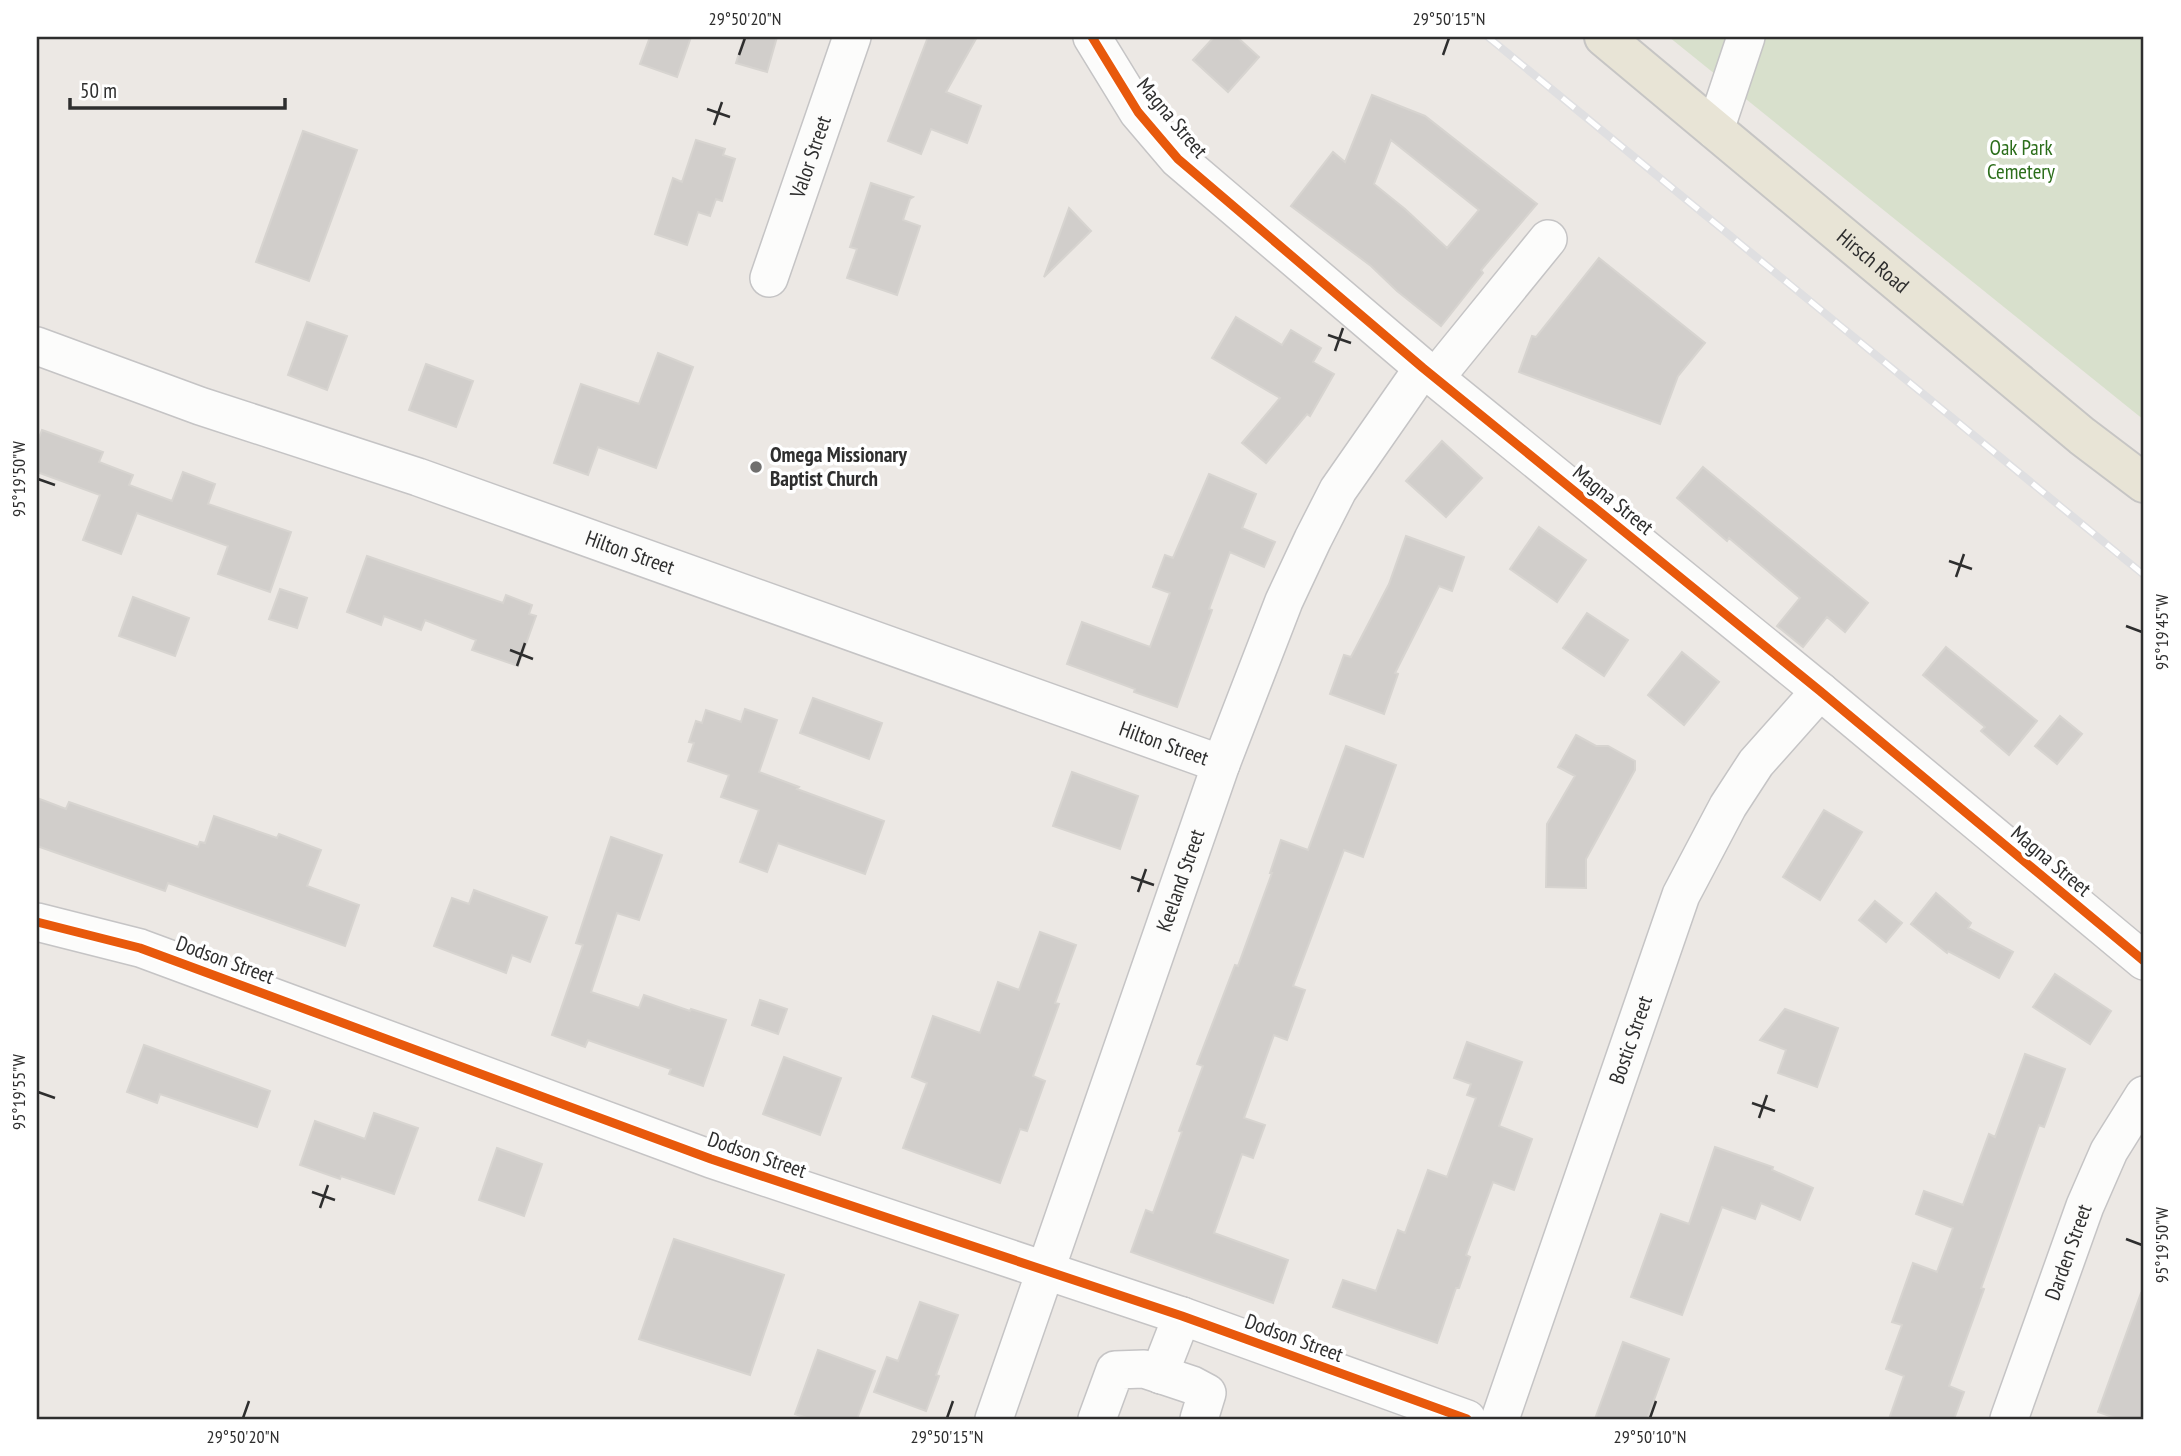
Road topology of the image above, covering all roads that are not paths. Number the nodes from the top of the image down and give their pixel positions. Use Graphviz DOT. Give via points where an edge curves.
graph roads {
  1 [pos="852,37"];
  2 [pos="1091,37"];
  3 [pos="1604,37"];
  4 [pos="1746,37"];
  5 [pos="1715,130"];
  6 [pos="1548,239"];
  7 [pos="769,278"];
  8 [pos="37,346"];
  9 [pos="1429,373"];
  10 [pos="2144,483"];
  11 [pos="1820,691"];
  12 [pos="1221,764"];
  13 [pos="37,922"];
  14 [pos="2144,961"];
  15 [pos="2144,1095"];
  16 [pos="1047,1271"];
  17 [pos="1182,1316"];
  18 [pos="1161,1375"];
  19 [pos="994,1419"];
  20 [pos="1097,1419"];
  21 [pos="1199,1419"];
  22 [pos="1467,1419"];
  23 [pos="1500,1419"];
  24 [pos="2009,1419"];
  1 -- 7 [label="street, Valor Street"];
  2 -- 9 [label="street, Magna Street" via="1138,112 1178,159"];
  3 -- 5 [label="main road, Hirsch Road"];
  4 -- 5 [label="street"];
  5 -- 10 [label="main road, Hirsch Road"];
  6 -- 9 [label="street, Keeland Street"];
  8 -- 12 [label="street, Hilton Street"];
  9 -- 11 [label="street, Magna Street"];
  9 -- 12 [label="street, Keeland Street" via="1338,490 1284,601"];
  11 -- 14 [label="street, Magna Street"];
  11 -- 23 [label="street, Bostic Street" via="1756,763 1681,895"];
  12 -- 16 [label="street, Keeland Street"];
  13 -- 16 [label="street, Dodson Street" via="140,947 711,1159"];
  15 -- 24 [label="street, Darden Street" via="2109,1151 2085,1206"];
  16 -- 17 [label="street, Dodson Street"];
  16 -- 19 [label="street, Keeland Street"];
  17 -- 18 [label="street"];
  17 -- 22 [label="street, Dodson Street"];
  18 -- 20 [label="street" via="1144,1369 1115,1370"];
  18 -- 21 [label="street" via="1207,1393"];
}
